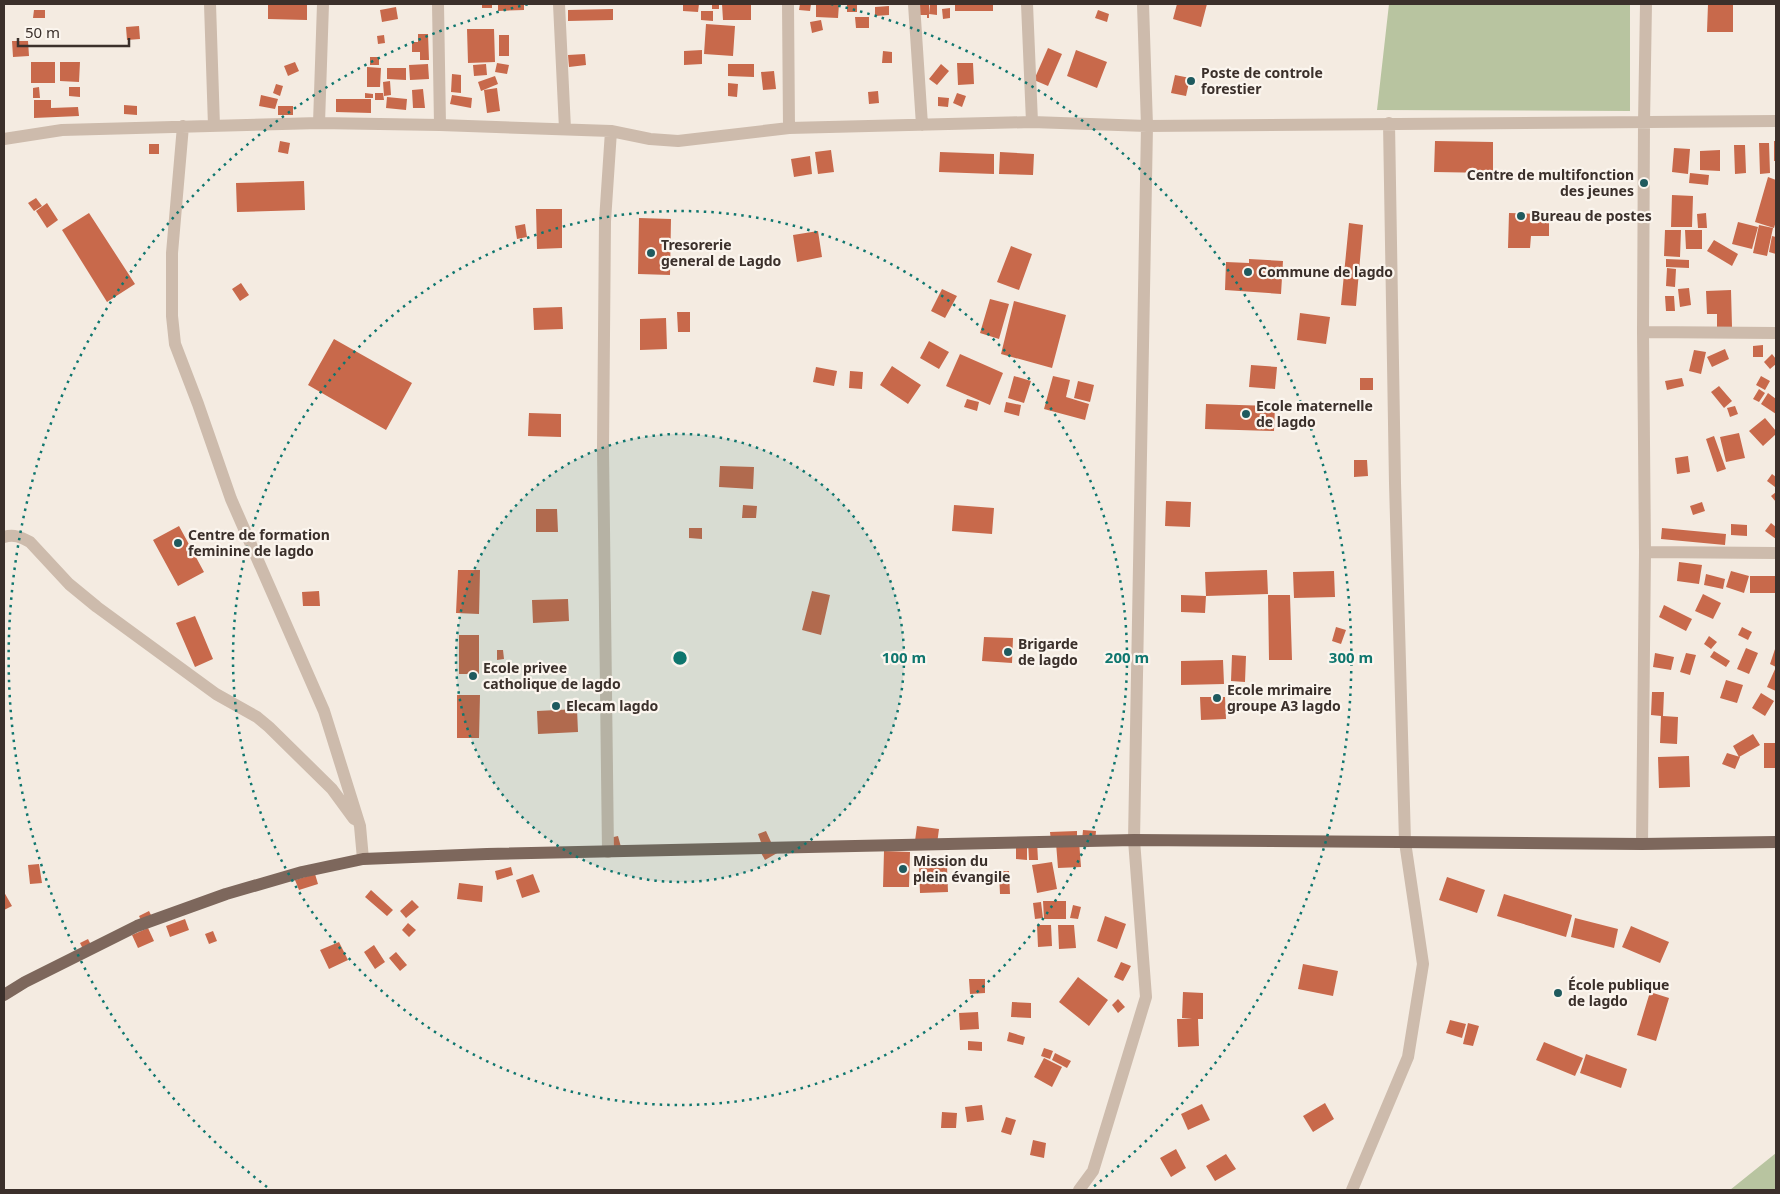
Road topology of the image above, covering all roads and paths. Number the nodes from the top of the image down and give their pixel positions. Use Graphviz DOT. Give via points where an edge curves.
graph roads {
  1 [pos="210,4"];
  2 [pos="323,4"];
  3 [pos="438,4"];
  4 [pos="559,4"];
  5 [pos="788,4"];
  6 [pos="914,4"];
  7 [pos="1027,4"];
  8 [pos="1143,4"];
  9 [pos="1646,4"];
  10 [pos="1774,121"];
  11 [pos="1032,122"];
  12 [pos="319,123"];
  13 [pos="1389,123"];
  14 [pos="1644,123"];
  15 [pos="440,125"];
  16 [pos="922,125"];
  17 [pos="183,126"];
  18 [pos="214,126"];
  19 [pos="1147,126"];
  20 [pos="789,128"];
  21 [pos="566,129"];
  22 [pos="611,131"];
  23 [pos="4,139"];
  24 [pos="1643,332"];
  25 [pos="1776,333"];
  26 [pos="4,537"];
  27 [pos="1646,552"];
  28 [pos="1776,553"];
  29 [pos="360,826"];
  30 [pos="1134,840"];
  31 [pos="1405,842"];
  32 [pos="1776,842"];
  33 [pos="1642,844"];
  34 [pos="608,852"];
  35 [pos="364,859"];
  36 [pos="4,995"];
  37 [pos="1079,1190"];
  38 [pos="1352,1190"];
  1 -- 18 [label="street"];
  2 -- 12 [label="street"];
  3 -- 15 [label="street"];
  4 -- 21 [label="street"];
  5 -- 20 [label="street"];
  6 -- 16 [label="street"];
  7 -- 11 [label="street"];
  8 -- 19 [label="street"];
  9 -- 14 [label="street"];
  10 -- 14 [label="street"];
  11 -- 16 [label="street"];
  11 -- 19 [label="street"];
  12 -- 15 [label="street"];
  12 -- 18 [label="street"];
  13 -- 14 [label="street"];
  13 -- 19 [label="street"];
  13 -- 31 [label="street"];
  14 -- 24 [label="street"];
  15 -- 21 [label="street"];
  16 -- 20 [label="street"];
  17 -- 18 [label="street"];
  17 -- 23 [label="street" via="62,130"];
  17 -- 29 [label="street" via="172,253 175,344 231,499 324,711"];
  19 -- 30 [label="street"];
  20 -- 22 [label="street" via="678,141"];
  21 -- 22 [label="street"];
  22 -- 34 [label="street" via="605,221 604,419"];
  24 -- 25 [label="street"];
  24 -- 27 [label="street"];
  26 -- 29 [label="street" via="22,537 30,542 69,584 97,607 216,694 257,717 332,789"];
  27 -- 28 [label="street"];
  27 -- 33 [label="street"];
  29 -- 35 [label="street"];
  30 -- 31 [label="main road"];
  30 -- 34 [label="main road"];
  30 -- 37 [label="street" via="1146,997 1093,1171"];
  31 -- 33 [label="main road"];
  31 -- 38 [label="street" via="1422,973 1408,1057"];
  32 -- 33 [label="main road"];
  34 -- 35 [label="main road"];
  35 -- 36 [label="main road" via="302,872 226,894 137,926"];
}
